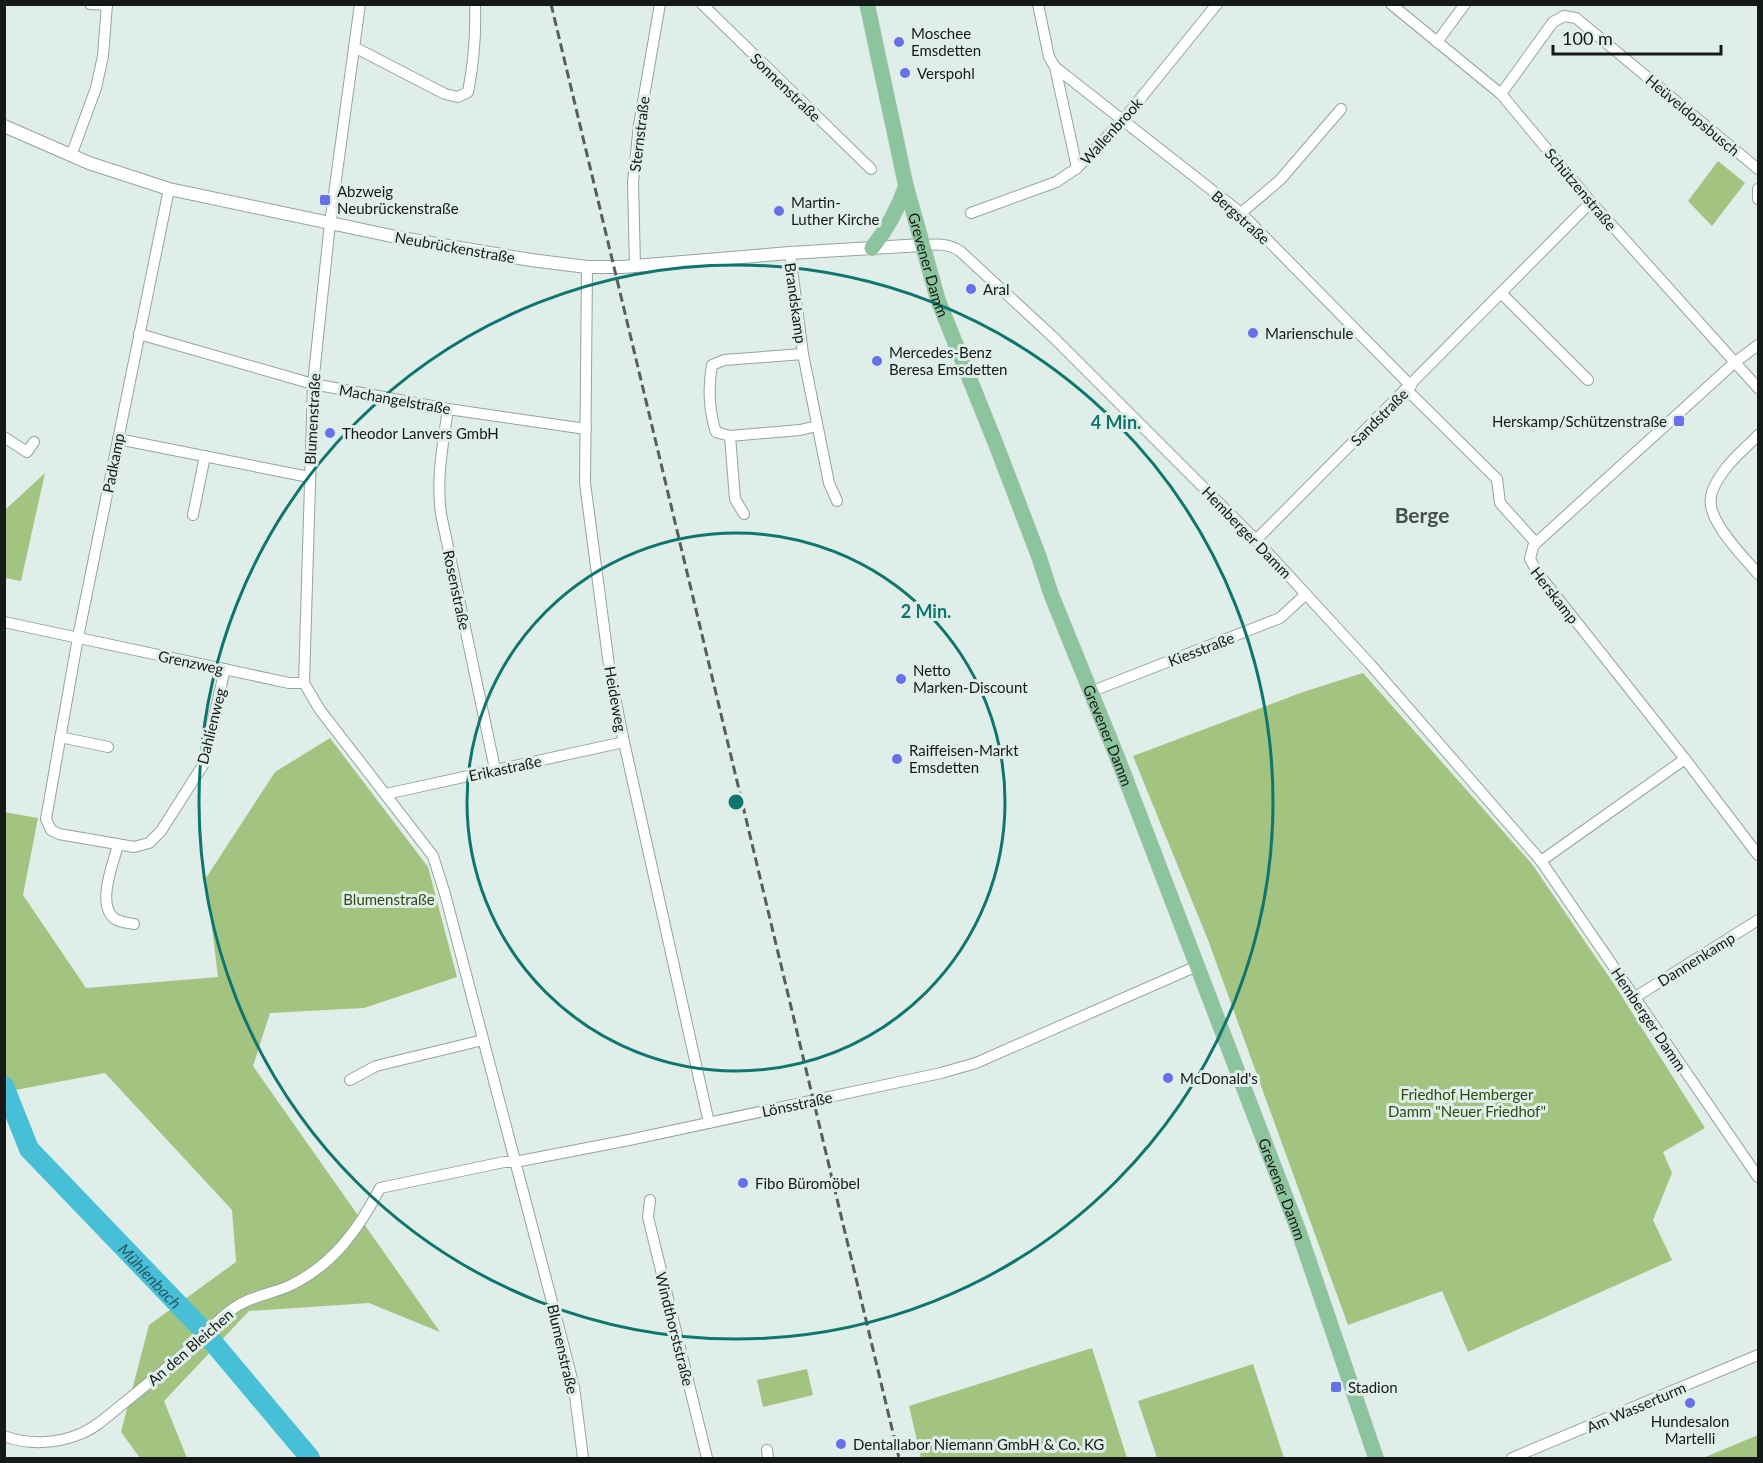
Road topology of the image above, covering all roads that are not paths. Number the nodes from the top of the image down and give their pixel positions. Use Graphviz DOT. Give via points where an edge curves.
graph roads {
  1 [pos="90,4"];
  2 [pos="360,4"];
  3 [pos="475,4"];
  4 [pos="660,4"];
  5 [pos="702,4"];
  6 [pos="867,4"];
  7 [pos="1038,4"];
  8 [pos="1217,4"];
  9 [pos="1390,4"];
  10 [pos="1465,4"];
  11 [pos="107,5"];
  12 [pos="1437,42"];
  13 [pos="354,47"];
  14 [pos="1055,67"];
  15 [pos="1501,94"];
  16 [pos="1341,109"];
  17 [pos="1123,120"];
  18 [pos="4,126"];
  19 [pos="71,156"];
  20 [pos="1077,168"];
  21 [pos="871,169"];
  22 [pos="1758,169"];
  23 [pos="906,186"];
  24 [pos="169,189"];
  25 [pos="1758,189"];
  26 [pos="1758,198"];
  27 [pos="1591,202"];
  28 [pos="972,213"];
  29 [pos="1241,213"];
  30 [pos="330,223"];
  31 [pos="922,245"];
  32 [pos="872,248"];
  33 [pos="790,253"];
  34 [pos="635,266"];
  35 [pos="586,267"];
  36 [pos="1501,293"];
  37 [pos="139,334"];
  38 [pos="1758,345"];
  39 [pos="803,354"];
  40 [pos="1734,363"];
  41 [pos="1588,380"];
  42 [pos="313,384"];
  43 [pos="1409,388"];
  44 [pos="1758,388"];
  45 [pos="448,409"];
  46 [pos="817,426"];
  47 [pos="586,429"];
  48 [pos="1758,435"];
  49 [pos="730,436"];
  50 [pos="4,437"];
  51 [pos="118,439"];
  52 [pos="34,441"];
  53 [pos="205,456"];
  54 [pos="309,477"];
  55 [pos="837,501"];
  56 [pos="744,514"];
  57 [pos="193,515"];
  58 [pos="1256,540"];
  59 [pos="1536,543"];
  60 [pos="1758,574"];
  61 [pos="1306,594"];
  62 [pos="4,622"];
  63 [pos="78,637"];
  64 [pos="225,669"];
  65 [pos="304,683"];
  66 [pos="1090,692"];
  67 [pos="60,737"];
  68 [pos="624,742"];
  69 [pos="108,747"];
  70 [pos="1685,759"];
  71 [pos="495,769"];
  72 [pos="386,794"];
  73 [pos="46,819"];
  74 [pos="118,845"];
  75 [pos="1758,855"];
  76 [pos="1541,861"];
  77 [pos="1758,920"];
  78 [pos="134,924"];
  79 [pos="1197,966"];
  80 [pos="1634,998"];
  81 [pos="483,1040"];
  82 [pos="350,1080"];
  83 [pos="709,1123"];
  84 [pos="515,1162"];
  85 [pos="1758,1177"];
  86 [pos="380,1188"];
  87 [pos="650,1200"];
  88 [pos="1758,1355"];
  89 [pos="4,1436"];
  90 [pos="583,1458"];
  91 [pos="707,1458"];
  92 [pos="1376,1458"];
  93 [pos="1512,1458"];
  1 -- 11 [label="street"];
  2 -- 13 [label="street, Blumenstraße"];
  3 -- 13 [label="street" via="472,75 468,92 458,98"];
  4 -- 34 [label="street, Sternstraße" via="633,182"];
  5 -- 21 [label="street, Sonnenstraße"];
  6 -- 23 [label="main road, Grevener Damm"];
  7 -- 14 [label="street" via="1049,57"];
  8 -- 17 [label="street, Wallenbrook"];
  9 -- 12 [label="street, Schützenstraße"];
  10 -- 12 [label="street"];
  11 -- 19 [label="street" via="96,88"];
  12 -- 15 [label="street, Schützenstraße"];
  13 -- 30 [label="street, Blumenstraße"];
  14 -- 17 [label="street, Bergstraße"];
  14 -- 20 [label="street"];
  15 -- 22 [label="street, Heüveldopsbusch" via="1553,22 1564,16 1576,18"];
  15 -- 27 [label="street, Schützenstraße"];
  16 -- 29 [label="street" via="1280,180"];
  17 -- 20 [label="street, Wallenbrook"];
  17 -- 29 [label="street, Bergstraße"];
  18 -- 19 [label="street, Neubrückenstraße"];
  19 -- 24 [label="street, Neubrückenstraße"];
  20 -- 28 [label="street, Wallenbrook" via="1056,182"];
  23 -- 31 [label="main road, Grevener Damm"];
  23 -- 32 [label="main road" via="886,230"];
  24 -- 30 [label="street, Neubrückenstraße"];
  24 -- 37 [label="street, Padkamp"];
  25 -- 26 [label="street"];
  27 -- 36 [label="street, Sandstraße"];
  27 -- 40 [label="street, Schützenstraße"];
  29 -- 43 [label="street, Bergstraße"];
  30 -- 35 [label="street, Neubrückenstraße" via="443,246"];
  30 -- 42 [label="street, Blumenstraße"];
  31 -- 32 [label="street, Neubrückenstraße"];
  31 -- 58 [label="street, Hemberger Damm" via="938,243 960,251 1053,337"];
  31 -- 66 [label="main road, Grevener Damm" via="938,300"];
  32 -- 33 [label="street, Neubrückenstraße"];
  33 -- 34 [label="street, Neubrückenstraße"];
  33 -- 39 [label="street, Brandskamp"];
  34 -- 35 [label="street, Neubrückenstraße"];
  35 -- 47 [label="street, Heideweg"];
  36 -- 41 [label="street"];
  36 -- 43 [label="street, Sandstraße"];
  37 -- 42 [label="street, Machangelstraße"];
  37 -- 51 [label="street, Padkamp"];
  38 -- 40 [label="street"];
  39 -- 46 [label="street, Brandskamp"];
  39 -- 49 [label="street, Brandskamp" via="724,360 712,365 712,420 716,432"];
  40 -- 44 [label="street, Schützenstraße"];
  40 -- 59 [label="street, Herskamp"];
  42 -- 45 [label="street, Machangelstraße"];
  42 -- 54 [label="street, Blumenstraße"];
  43 -- 58 [label="street, Sandstraße"];
  43 -- 59 [label="street, Bergstraße" via="1497,478 1500,503"];
  45 -- 47 [label="street, Machangelstraße"];
  45 -- 71 [label="street, Rosenstraße" via="440,468 440,505"];
  46 -- 49 [label="street"];
  46 -- 55 [label="street, Brandskamp" via="829,483"];
  47 -- 68 [label="street, Heideweg" via="585,483 610,673"];
  48 -- 60 [label="street" via="1726,468 1710,497 1719,525"];
  49 -- 56 [label="street" via="735,499"];
  50 -- 52 [label="street" via="27,452"];
  51 -- 53 [label="street"];
  51 -- 63 [label="street, Padkamp"];
  53 -- 54 [label="street"];
  53 -- 57 [label="street"];
  54 -- 65 [label="street, Blumenstraße"];
  58 -- 61 [label="street, Hemberger Damm"];
  59 -- 70 [label="street, Herskamp" via="1530,553 1532,565"];
  61 -- 66 [label="street, Kiesstraße" via="1280,618"];
  61 -- 76 [label="street, Hemberger Damm"];
  62 -- 63 [label="street, Grenzweg"];
  63 -- 64 [label="street, Grenzweg"];
  63 -- 67 [label="street, Padkamp"];
  64 -- 65 [label="street, Grenzweg"];
  64 -- 74 [label="street, Dahlienweg" via="203,765 161,831 149,843 134,847"];
  65 -- 72 [label="street, Blumenstraße" via="320,710"];
  66 -- 79 [label="main road, Grevener Damm"];
  67 -- 69 [label="street"];
  67 -- 73 [label="street, Padkamp"];
  68 -- 71 [label="street, Erikastraße"];
  68 -- 83 [label="street, Heideweg"];
  70 -- 75 [label="street, Herskamp"];
  70 -- 76 [label="street"];
  71 -- 72 [label="street, Erikastraße"];
  72 -- 81 [label="street, Blumenstraße" via="433,856"];
  73 -- 74 [label="street, Dahlienweg" via="51,830 59,834"];
  74 -- 78 [label="street" via="105,899 113,917"];
  76 -- 80 [label="street, Hemberger Damm"];
  77 -- 80 [label="street, Dannenkamp"];
  79 -- 83 [label="street, Lönsstraße" via="976,1063"];
  79 -- 92 [label="main road, Grevener Damm" via="1299,1232"];
  80 -- 85 [label="street, Hemberger Damm"];
  81 -- 82 [label="street" via="376,1066"];
  81 -- 84 [label="street, Blumenstraße"];
  83 -- 84 [label="street, Lönsstraße"];
  84 -- 86 [label="street, Lönsstraße"];
  84 -- 90 [label="street, Blumenstraße" via="574,1387"];
  86 -- 89 [label="street, An den Bleichen" via="352,1236 316,1271 234,1308 135,1394 81,1434 32,1443"];
  87 -- 91 [label="street, Windthorststraße" via="648,1217"];
  88 -- 93 [label="street, Am Wasserturm"];
}
